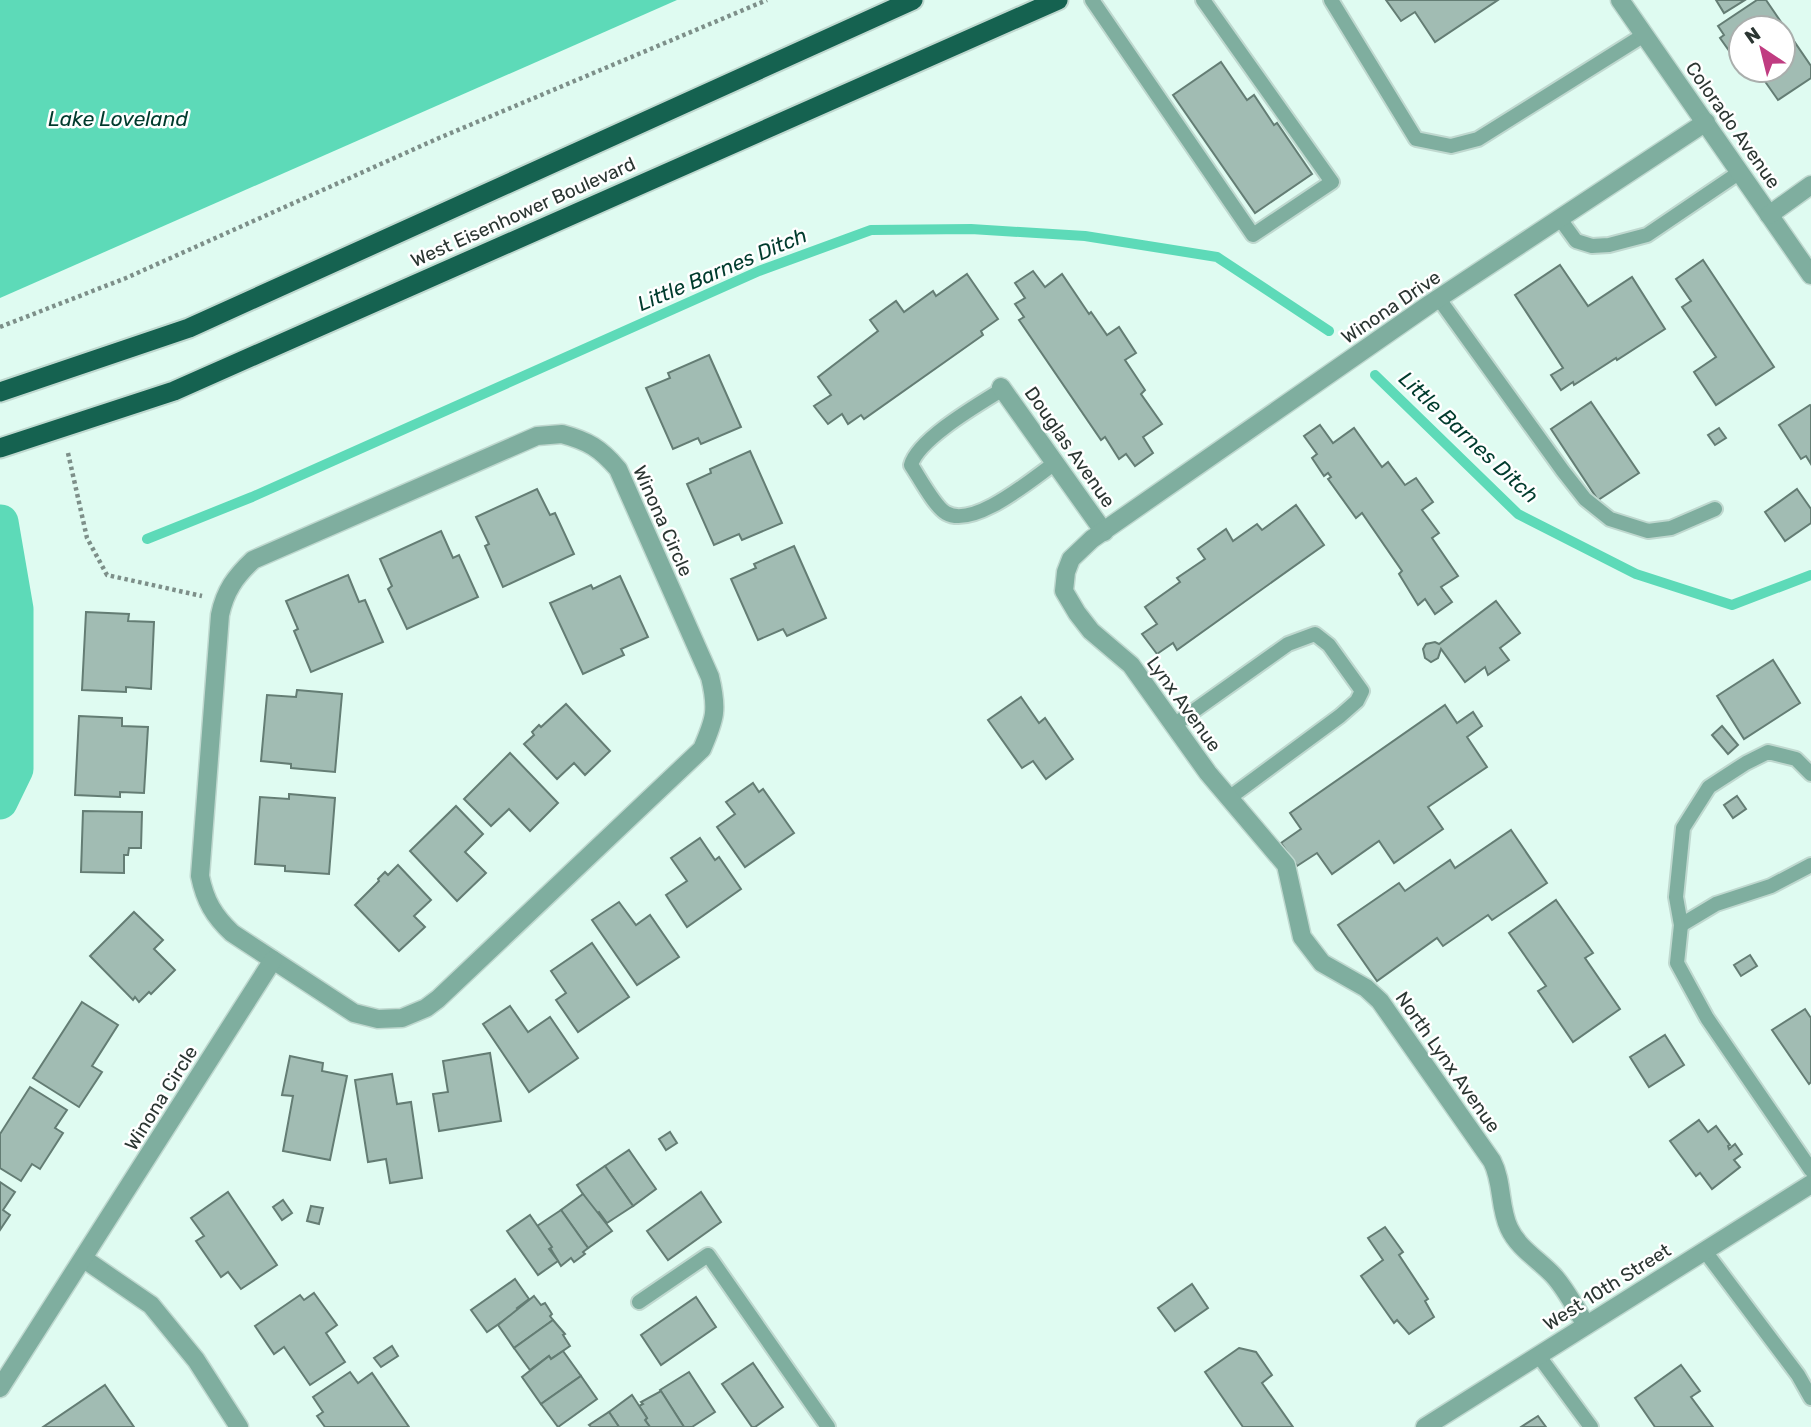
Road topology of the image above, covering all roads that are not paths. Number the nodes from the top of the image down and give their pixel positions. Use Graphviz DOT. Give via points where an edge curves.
graph roads {
  1 [pos="913,0"];
  2 [pos="1058,0"];
  3 [pos="1092,0"];
  4 [pos="1203,0"];
  5 [pos="1331,0"];
  6 [pos="1620,0"];
  7 [pos="1644,35"];
  8 [pos="1706,122"];
  9 [pos="1740,172"];
  10 [pos="1811,185"];
  11 [pos="1769,215"];
  12 [pos="1560,219"];
  13 [pos="1811,275"];
  14 [pos="1439,299"];
  15 [pos="1002,388"];
  16 [pos="0,392"];
  17 [pos="0,448"];
  18 [pos="1055,463"];
  19 [pos="1715,509"];
  20 [pos="1104,532"];
  21 [pos="1174,725"];
  22 [pos="1208,774"];
  23 [pos="1811,774"];
  24 [pos="1228,798"];
  25 [pos="1811,866"];
  26 [pos="1681,925"];
  27 [pos="273,960"];
  28 [pos="1811,1170"];
  29 [pos="1811,1184"];
  30 [pos="1704,1250"];
  31 [pos="84,1259"];
  32 [pos="639,1302"];
  33 [pos="1586,1325"];
  34 [pos="1538,1355"];
  35 [pos="0,1388"];
  36 [pos="1811,1398"];
  37 [pos="239,1427"];
  38 [pos="828,1427"];
  39 [pos="1425,1427"];
  40 [pos="1591,1427"];
  1 -- 16 [label="highway, West Eisenhower Boulevard" via="189,328"];
  2 -- 17 [label="highway, West Eisenhower Boulevard" via="174,391"];
  3 -- 4 [label="lane" via="1253,235 1332,182"];
  5 -- 7 [label="lane" via="1416,139 1451,146 1478,139"];
  6 -- 7 [label="street, Colorado Avenue"];
  7 -- 8 [label="street, Colorado Avenue"];
  8 -- 9 [label="street, Colorado Avenue"];
  8 -- 12 [label="street, Winona Drive"];
  9 -- 11 [label="street, Colorado Avenue"];
  9 -- 12 [label="lane" via="1647,235 1609,245 1576,241"];
  10 -- 11 [label="street"];
  11 -- 13 [label="street, Colorado Avenue"];
  12 -- 14 [label="street, Winona Drive"];
  14 -- 19 [label="lane" via="1563,471 1585,499 1610,519 1648,531 1671,528"];
  14 -- 20 [label="street, Winona Drive"];
  15 -- 18 [label="street, Douglas Avenue"];
  15 -- 18 [label="lane" via="914,456 911,465 944,512 957,517 983,512"];
  18 -- 20 [label="street, Douglas Avenue"];
  20 -- 21 [label="street, Lynx Avenue" via="1071,559 1064,591 1091,631 1131,665"];
  21 -- 22 [label="street, Lynx Avenue"];
  21 -- 24 [label="lane" via="1288,644 1315,634 1329,645 1362,691 1357,701"];
  22 -- 24 [label="street, North Lynx Avenue"];
  23 -- 26 [label="lane" via="1796,759 1768,752 1709,787 1683,828 1676,897"];
  24 -- 33 [label="street, North Lynx Avenue" via="1286,865 1302,937 1322,963 1380,1001 1492,1161 1510,1231 1555,1277"];
  25 -- 26 [label="lane" via="1771,886 1716,904"];
  26 -- 28 [label="lane" via="1677,963 1707,1017"];
  27 -- 27 [label="street, Winona Circle" via="355,1013 401,1018 426,1008 702,749 716,700 710,677 618,469 587,441 562,434 537,436 253,560 234,578 220,615 200,876 204,897 216,918"];
  27 -- 31 [label="street, Winona Circle"];
  29 -- 30 [label="street, West 10th Street"];
  30 -- 33 [label="street, West 10th Street"];
  30 -- 36 [label="lane"];
  31 -- 35 [label="street"];
  31 -- 37 [label="street" via="151,1305 196,1360"];
  32 -- 38 [label="lane" via="708,1255"];
  33 -- 34 [label="street, West 10th Street"];
  34 -- 39 [label="street, West 10th Street"];
  34 -- 40 [label="lane"];
}
